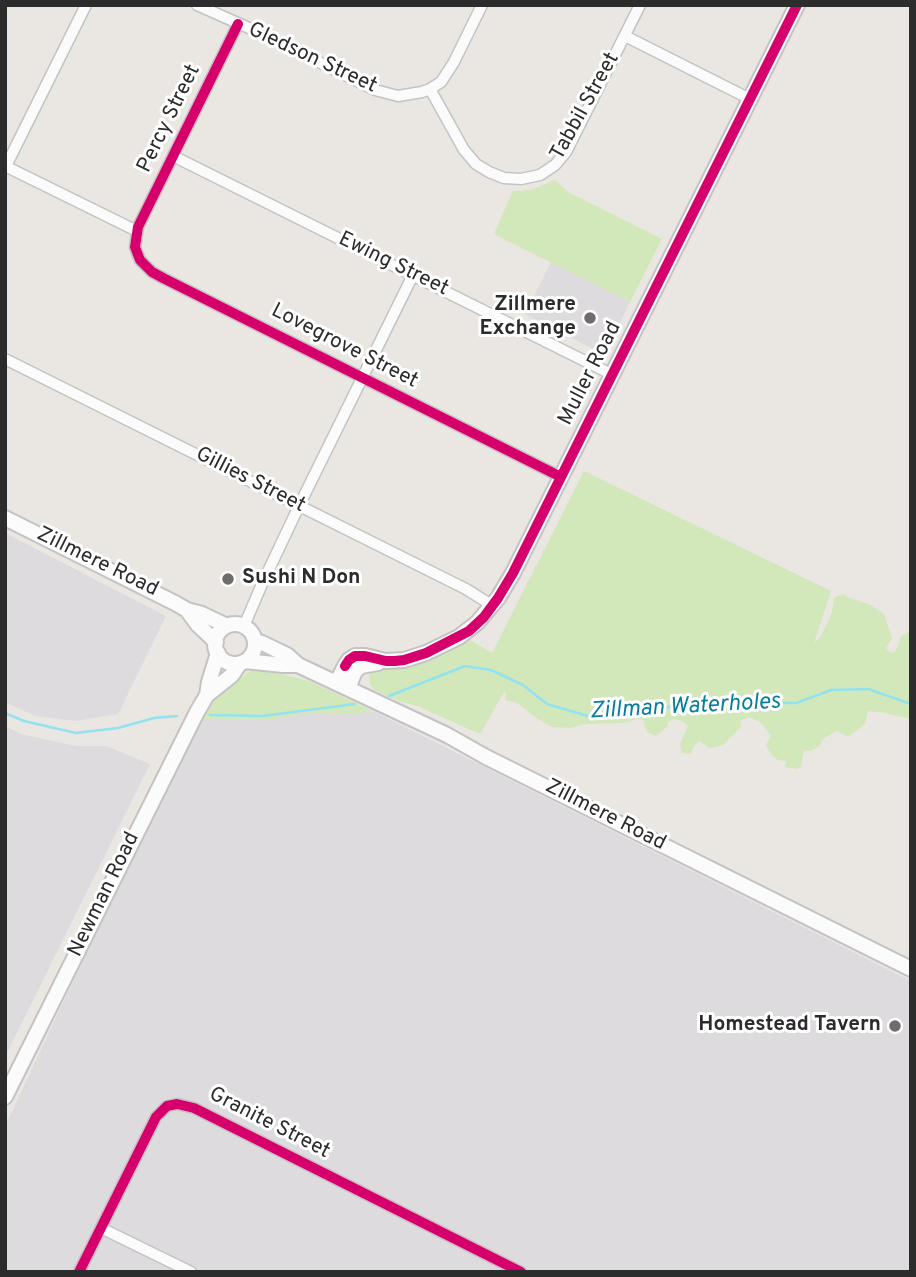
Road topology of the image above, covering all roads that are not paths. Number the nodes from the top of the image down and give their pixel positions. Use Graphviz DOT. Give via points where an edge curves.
graph roads {
  1 [pos="86,5"];
  2 [pos="197,5"];
  3 [pos="482,5"];
  4 [pos="640,5"];
  5 [pos="797,5"];
  6 [pos="237,24"];
  7 [pos="625,36"];
  8 [pos="430,89"];
  9 [pos="750,99"];
  10 [pos="173,156"];
  11 [pos="6,166"];
  12 [pos="137,231"];
  13 [pos="413,275"];
  14 [pos="5,359"];
  15 [pos="612,375"];
  16 [pos="363,378"];
  17 [pos="561,477"];
  18 [pos="299,506"];
  19 [pos="5,518"];
  20 [pos="493,606"];
  21 [pos="187,610"];
  22 [pos="227,626"];
  23 [pos="244,626"];
  24 [pos="255,641"];
  25 [pos="217,648"];
  26 [pos="243,662"];
  27 [pos="299,665"];
  28 [pos="343,685"];
  29 [pos="207,695"];
  30 [pos="911,969"];
  31 [pos="5,1097"];
  32 [pos="101,1227"];
  33 [pos="79,1272"];
  34 [pos="191,1272"];
  35 [pos="521,1272"];
  1 -- 11 [label="street"];
  2 -- 6 [label="street, Gledson Street"];
  3 -- 8 [label="street" via="450,69"];
  4 -- 7 [label="street, Tabbil Street"];
  5 -- 9 [label="main road, Muller Road"];
  6 -- 8 [label="street, Gledson Street" via="383,93 407,96"];
  6 -- 10 [label="street, Percy Street"];
  7 -- 8 [label="street, Tabbil Street" via="566,152 549,171 531,178 504,178 476,164"];
  7 -- 9 [label="street"];
  9 -- 15 [label="main road, Muller Road"];
  10 -- 12 [label="street, Percy Street"];
  10 -- 13 [label="street, Ewing Street"];
  11 -- 12 [label="street"];
  12 -- 16 [label="street, Lovegrove Street" via="136,251 152,272"];
  13 -- 15 [label="street, Ewing Street"];
  13 -- 16 [label="street"];
  14 -- 18 [label="street, Gillies Street"];
  15 -- 17 [label="main road, Muller Road"];
  16 -- 17 [label="street, Lovegrove Street"];
  16 -- 18 [label="street"];
  17 -- 20 [label="main road, Muller Road"];
  18 -- 20 [label="street, Gillies Street"];
  18 -- 23 [label="street"];
  19 -- 21 [label="main road, Zillmere Road"];
  20 -- 28 [label="main road, Muller Road" via="469,631 413,658 386,661 355,656 349,660"];
  21 -- 22 [label="main road, Zillmere Road"];
  21 -- 25 [label="main road, Zillmere Road"];
  22 -- 23 [label="main road"];
  22 -- 25 [label="main road" via="219,632"];
  23 -- 24 [label="main road"];
  24 -- 26 [label="main road" via="253,653"];
  24 -- 27 [label="main road, Zillmere Road"];
  25 -- 26 [label="main road" via="228,662"];
  25 -- 29 [label="main road, Newman Road"];
  26 -- 27 [label="main road, Zillmere Road"];
  26 -- 29 [label="main road, Newman Road"];
  27 -- 28 [label="main road, Zillmere Road"];
  28 -- 30 [label="main road, Zillmere Road"];
  29 -- 31 [label="main road, Newman Road"];
  32 -- 33 [label="street, Granite Street"];
  32 -- 34 [label="street"];
  32 -- 35 [label="street, Granite Street" via="156,1117 167,1106 183,1104"];
}
